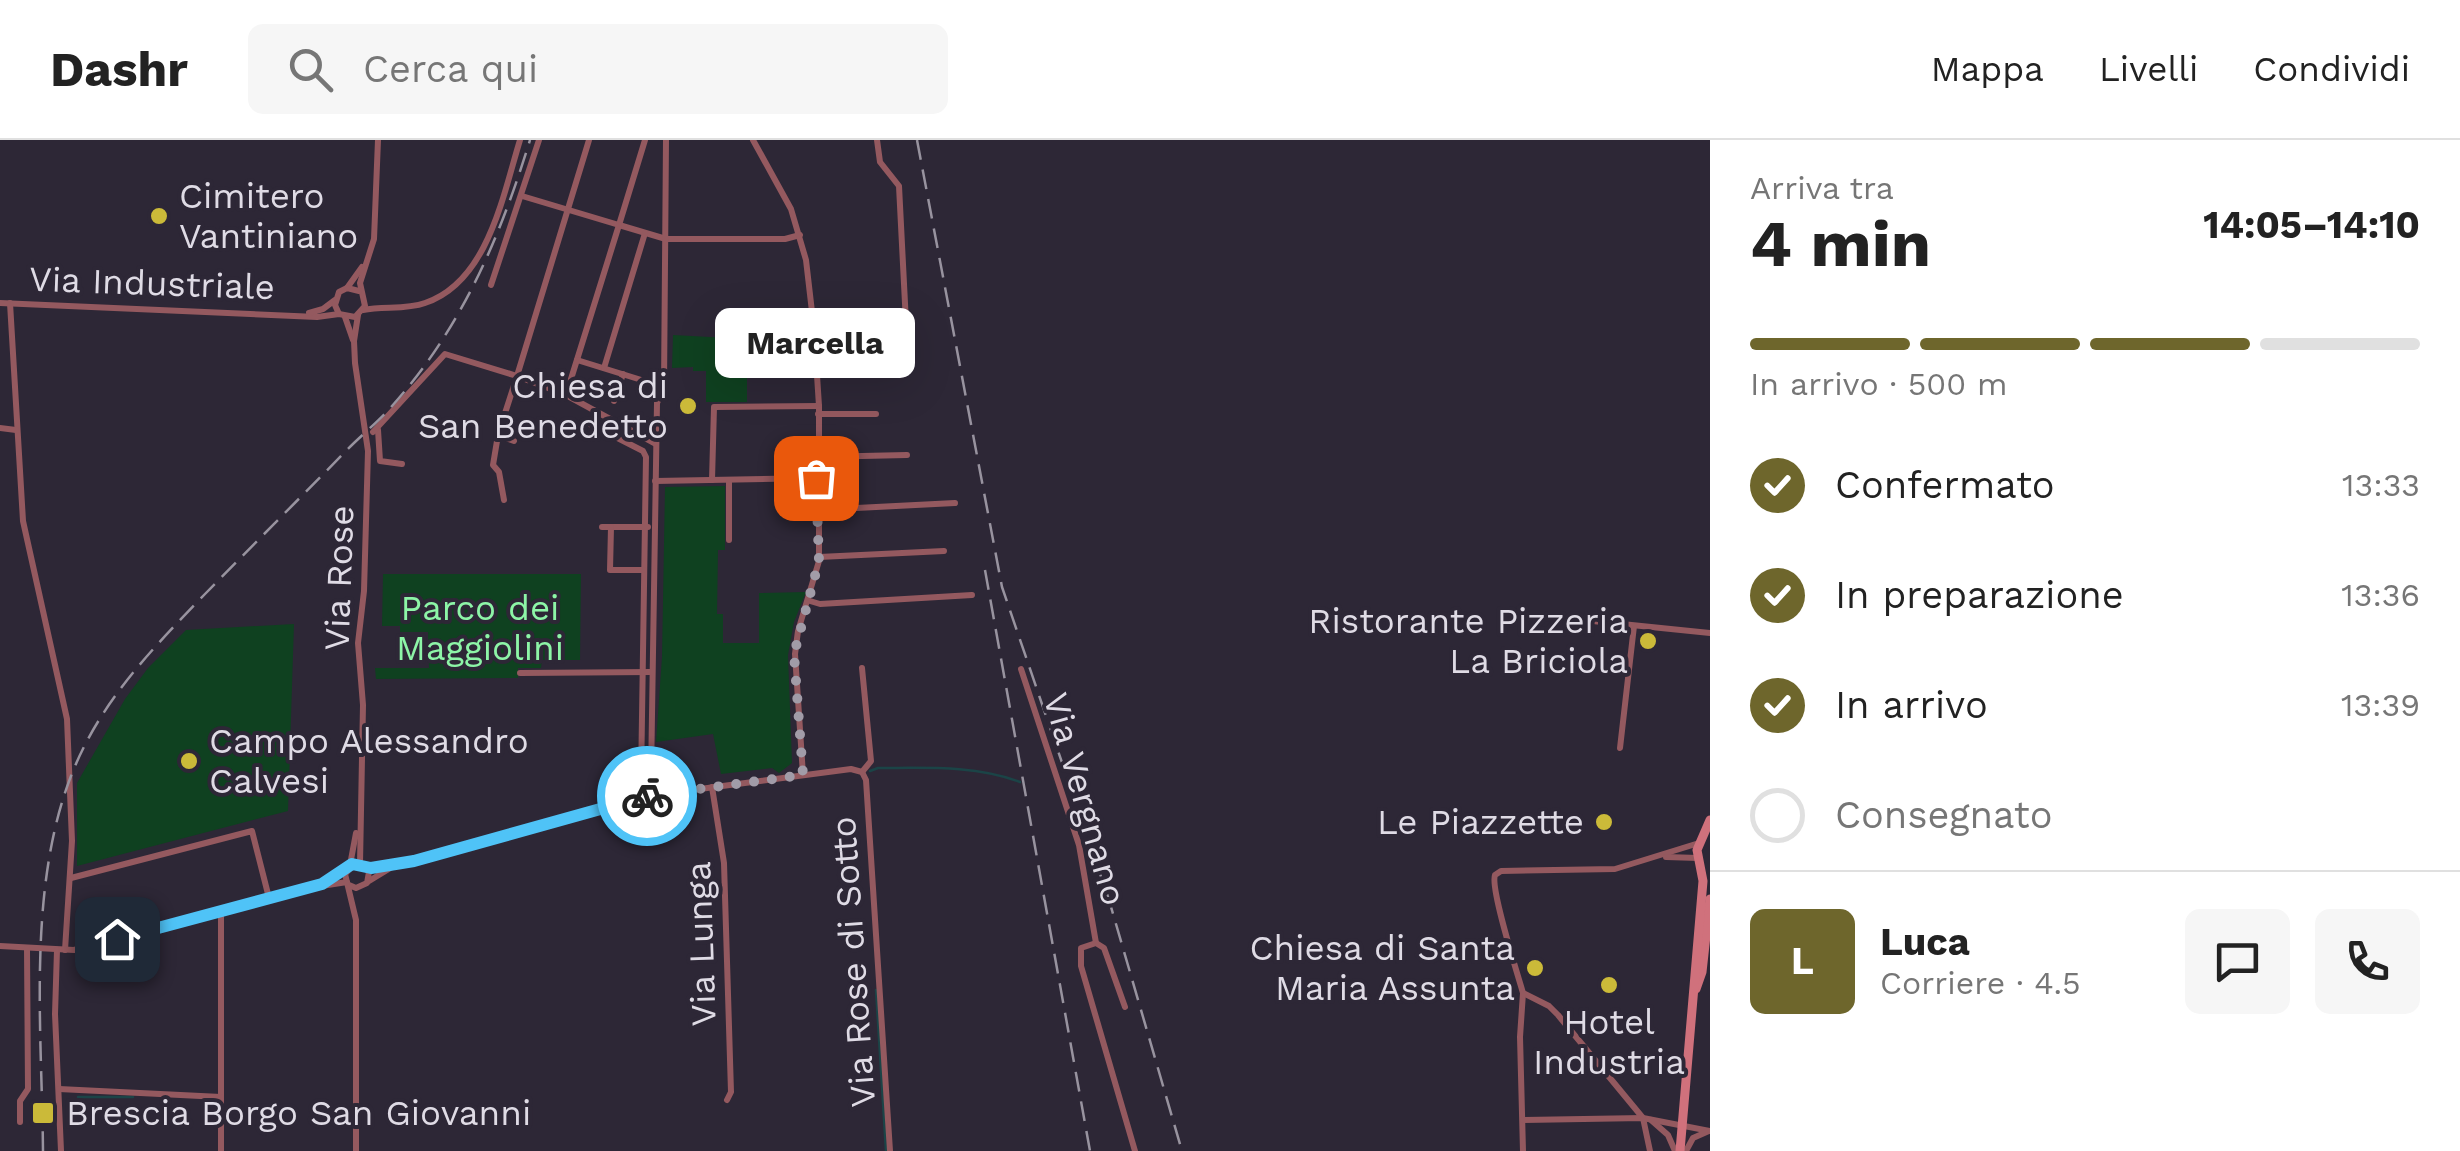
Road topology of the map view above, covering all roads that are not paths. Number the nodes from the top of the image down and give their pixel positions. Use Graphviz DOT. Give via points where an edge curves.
graph roads {
  1 [pos="378,140"];
  2 [pos="520,140"];
  3 [pos="539,140"];
  4 [pos="590,140"];
  5 [pos="645,140"];
  6 [pos="666,140"];
  7 [pos="753,140"];
  8 [pos="878,140"];
  9 [pos="522,196"];
  10 [pos="568,210"];
  11 [pos="619,226"];
  12 [pos="645,233"];
  13 [pos="800,235"];
  14 [pos="666,239"];
  15 [pos="371,254"];
  16 [pos="491,285"];
  17 [pos="347,288"];
  18 [pos="362,294"];
  19 [pos="334,300"];
  20 [pos="0,303"];
  21 [pos="10,303"];
  22 [pos="383,306"];
  23 [pos="360,313"];
  24 [pos="302,314"];
  25 [pos="342,316"];
  26 [pos="814,329"];
  27 [pos="354,341"];
  28 [pos="578,360"];
  29 [pos="786,360"];
  30 [pos="604,368"];
  31 [pos="817,370"];
  32 [pos="623,374"];
  33 [pos="518,376"];
  34 [pos="664,387"];
  35 [pos="566,395"];
  36 [pos="614,402"];
  37 [pos="818,410"];
  38 [pos="876,414"];
  39 [pos="616,422"];
  40 [pos="590,424"];
  41 [pos="0,428"];
  42 [pos="16,430"];
  43 [pos="610,434"];
  44 [pos="498,435"];
  45 [pos="514,441"];
  46 [pos="656,444"];
  47 [pos="907,455"];
  48 [pos="817,458"];
  49 [pos="402,464"];
  50 [pos="816,478"];
  51 [pos="652,479"];
  52 [pos="712,480"];
  53 [pos="729,480"];
  54 [pos="504,500"];
  55 [pos="956,503"];
  56 [pos="817,510"];
  57 [pos="650,528"];
  58 [pos="729,540"];
  59 [pos="944,551"];
  60 [pos="819,557"];
  61 [pos="644,570"];
  62 [pos="972,594"];
  63 [pos="810,601"];
  64 [pos="1573,619"];
  65 [pos="1634,626"];
  66 [pos="1710,633"];
  67 [pos="862,668"];
  68 [pos="1021,669"];
  69 [pos="643,672"];
  70 [pos="652,672"];
  71 [pos="520,673"];
  72 [pos="1620,748"];
  73 [pos="862,772"];
  74 [pos="803,775"];
  75 [pos="641,782"];
  76 [pos="712,786"];
  77 [pos="647,796"];
  78 [pos="360,818"];
  79 [pos="1710,820"];
  80 [pos="1704,840"];
  81 [pos="1659,857"];
  82 [pos="1699,859"];
  83 [pos="402,864"];
  84 [pos="364,866"];
  85 [pos="1710,866"];
  86 [pos="348,868"];
  87 [pos="71,878"];
  88 [pos="322,884"];
  89 [pos="348,884"];
  90 [pos="365,884"];
  91 [pos="269,898"];
  92 [pos="1710,900"];
  93 [pos="221,913"];
  94 [pos="356,920"];
  95 [pos="1096,943"];
  96 [pos="0,946"];
  97 [pos="27,948"];
  98 [pos="61,950"];
  99 [pos="1695,991"];
  100 [pos="1522,993"];
  101 [pos="1125,1007"];
  102 [pos="59,1090"];
  103 [pos="221,1097"];
  104 [pos="727,1100"];
  105 [pos="1646,1119"];
  106 [pos="1523,1120"];
  107 [pos="20,1122"];
  108 [pos="1681,1127"];
  109 [pos="1710,1131"];
  110 [pos="61,1151"];
  111 [pos="221,1151"];
  112 [pos="356,1151"];
  113 [pos="890,1151"];
  114 [pos="1135,1151"];
  115 [pos="1523,1151"];
  116 [pos="1650,1151"];
  117 [pos="1680,1151"];
  1 -- 15 [label="street"];
  2 -- 22 [label="street" via="499,208 466,274 428,302"];
  3 -- 9 [label="street"];
  4 -- 10 [label="street"];
  5 -- 11 [label="street"];
  6 -- 14 [label="street"];
  7 -- 13 [label="street, Via Rose di Sotto"];
  8 -- 26 [label="street" via="880,162 899,186 906,323"];
  9 -- 10 [label="street"];
  9 -- 16 [label="street"];
  10 -- 11 [label="street"];
  10 -- 33 [label="street"];
  11 -- 12 [label="street"];
  11 -- 28 [label="street"];
  12 -- 14 [label="street"];
  12 -- 30 [label="street"];
  13 -- 14 [label="street"];
  13 -- 26 [label="street, Via Rose di Sotto"];
  14 -- 34 [label="street"];
  15 -- 17 [label="street"];
  15 -- 18 [label="street"];
  17 -- 18 [label="street"];
  17 -- 19 [label="street"];
  18 -- 22 [label="street"];
  18 -- 23 [label="street"];
  19 -- 24 [label="street, Via Industriale"];
  19 -- 25 [label="street"];
  20 -- 21 [label="street, Via Industriale"];
  21 -- 24 [label="street, Via Industriale"];
  21 -- 42 [label="street"];
  22 -- 23 [label="street"];
  23 -- 25 [label="street"];
  23 -- 27 [label="street, Via Rose"];
  24 -- 25 [label="street, Via Industriale"];
  25 -- 27 [label="street, Via Rose"];
  26 -- 31 [label="street, Via Rose di Sotto"];
  27 -- 78 [label="street, Via Rose" via="368,451 358,644"];
  28 -- 30 [label="street"];
  28 -- 35 [label="street"];
  29 -- 31 [label="street" via="787,371"];
  30 -- 32 [label="street"];
  31 -- 37 [label="street, Via Rose di Sotto"];
  32 -- 34 [label="street"];
  32 -- 36 [label="street"];
  33 -- 35 [label="street"];
  33 -- 44 [label="street"];
  33 -- 49 [label="street" via="442,356 376,431 380,461"];
  34 -- 46 [label="street"];
  35 -- 39 [label="street"];
  37 -- 38 [label="street"];
  37 -- 48 [label="street, Via Rose di Sotto"];
  37 -- 52 [label="street" via="714,407"];
  39 -- 43 [label="street"];
  39 -- 46 [label="street"];
  40 -- 43 [label="street"];
  41 -- 42 [label="street"];
  42 -- 87 [label="street" via="26,536 67,719"];
  43 -- 51 [label="street" via="645,453"];
  44 -- 45 [label="street"];
  44 -- 54 [label="street" via="493,465"];
  46 -- 51 [label="street"];
  47 -- 48 [label="street"];
  48 -- 50 [label="street, Via Rose di Sotto"];
  50 -- 53 [label="street"];
  50 -- 56 [label="street, Via Rose di Sotto"];
  51 -- 52 [label="street"];
  51 -- 57 [label="street"];
  52 -- 53 [label="street"];
  53 -- 58 [label="street"];
  55 -- 56 [label="street"];
  56 -- 60 [label="street, Via Rose di Sotto"];
  57 -- 61 [label="street"];
  57 -- 61 [label="street" via="606,527 610,570"];
  57 -- 70 [label="street"];
  59 -- 60 [label="street"];
  60 -- 63 [label="street, Via Rose di Sotto"];
  61 -- 69 [label="street"];
  62 -- 63 [label="street"];
  63 -- 74 [label="street, Via Rose di Sotto" via="794,654"];
  64 -- 65 [label="street"];
  65 -- 66 [label="street"];
  65 -- 72 [label="street"];
  67 -- 73 [label="street" via="871,761"];
  68 -- 95 [label="street, Via Vergnano" via="1079,844"];
  69 -- 70 [label="street"];
  69 -- 71 [label="street"];
  69 -- 75 [label="street"];
  70 -- 77 [label="street"];
  73 -- 74 [label="street"];
  73 -- 113 [label="street, Via Rose di Sotto"];
  74 -- 76 [label="street"];
  76 -- 77 [label="street"];
  76 -- 104 [label="street, Via Lunga" via="724,863"];
  77 -- 83 [label="street"];
  78 -- 84 [label="street, Via Rose"];
  78 -- 86 [label="street, Via Rose"];
  79 -- 80 [label="main road"];
  80 -- 81 [label="street"];
  80 -- 82 [label="main road"];
  81 -- 82 [label="street"];
  81 -- 100 [label="street" via="1615,869 1495,875 1492,886"];
  82 -- 85 [label="main road"];
  82 -- 99 [label="main road"];
  83 -- 84 [label="street"];
  83 -- 90 [label="street"];
  84 -- 86 [label="street"];
  84 -- 90 [label="street, Via Rose"];
  86 -- 88 [label="street"];
  86 -- 89 [label="street, Via Rose"];
  87 -- 91 [label="street" via="252,830"];
  87 -- 98 [label="street"];
  88 -- 89 [label="street"];
  88 -- 91 [label="street"];
  89 -- 90 [label="street"];
  89 -- 94 [label="street"];
  90 -- 94 [label="street"];
  91 -- 93 [label="street"];
  92 -- 99 [label="main road"];
  93 -- 98 [label="street"];
  93 -- 103 [label="street"];
  94 -- 112 [label="street"];
  95 -- 101 [label="street, Via Vergnano" via="1109,954"];
  95 -- 114 [label="street, Via Vergnano" via="1081,948 1081,966"];
  96 -- 97 [label="street"];
  97 -- 98 [label="street"];
  97 -- 107 [label="street" via="28,1089"];
  98 -- 102 [label="street" via="54,1003"];
  99 -- 108 [label="main road"];
  100 -- 105 [label="street" via="1558,1015"];
  100 -- 106 [label="street"];
  102 -- 103 [label="street"];
  102 -- 110 [label="street"];
  103 -- 111 [label="street"];
  105 -- 106 [label="street"];
  105 -- 108 [label="street"];
  105 -- 116 [label="street"];
  105 -- 117 [label="street"];
  106 -- 115 [label="street"];
  108 -- 109 [label="street"];
  108 -- 117 [label="main road"];
  109 -- 117 [label="street"];
}
